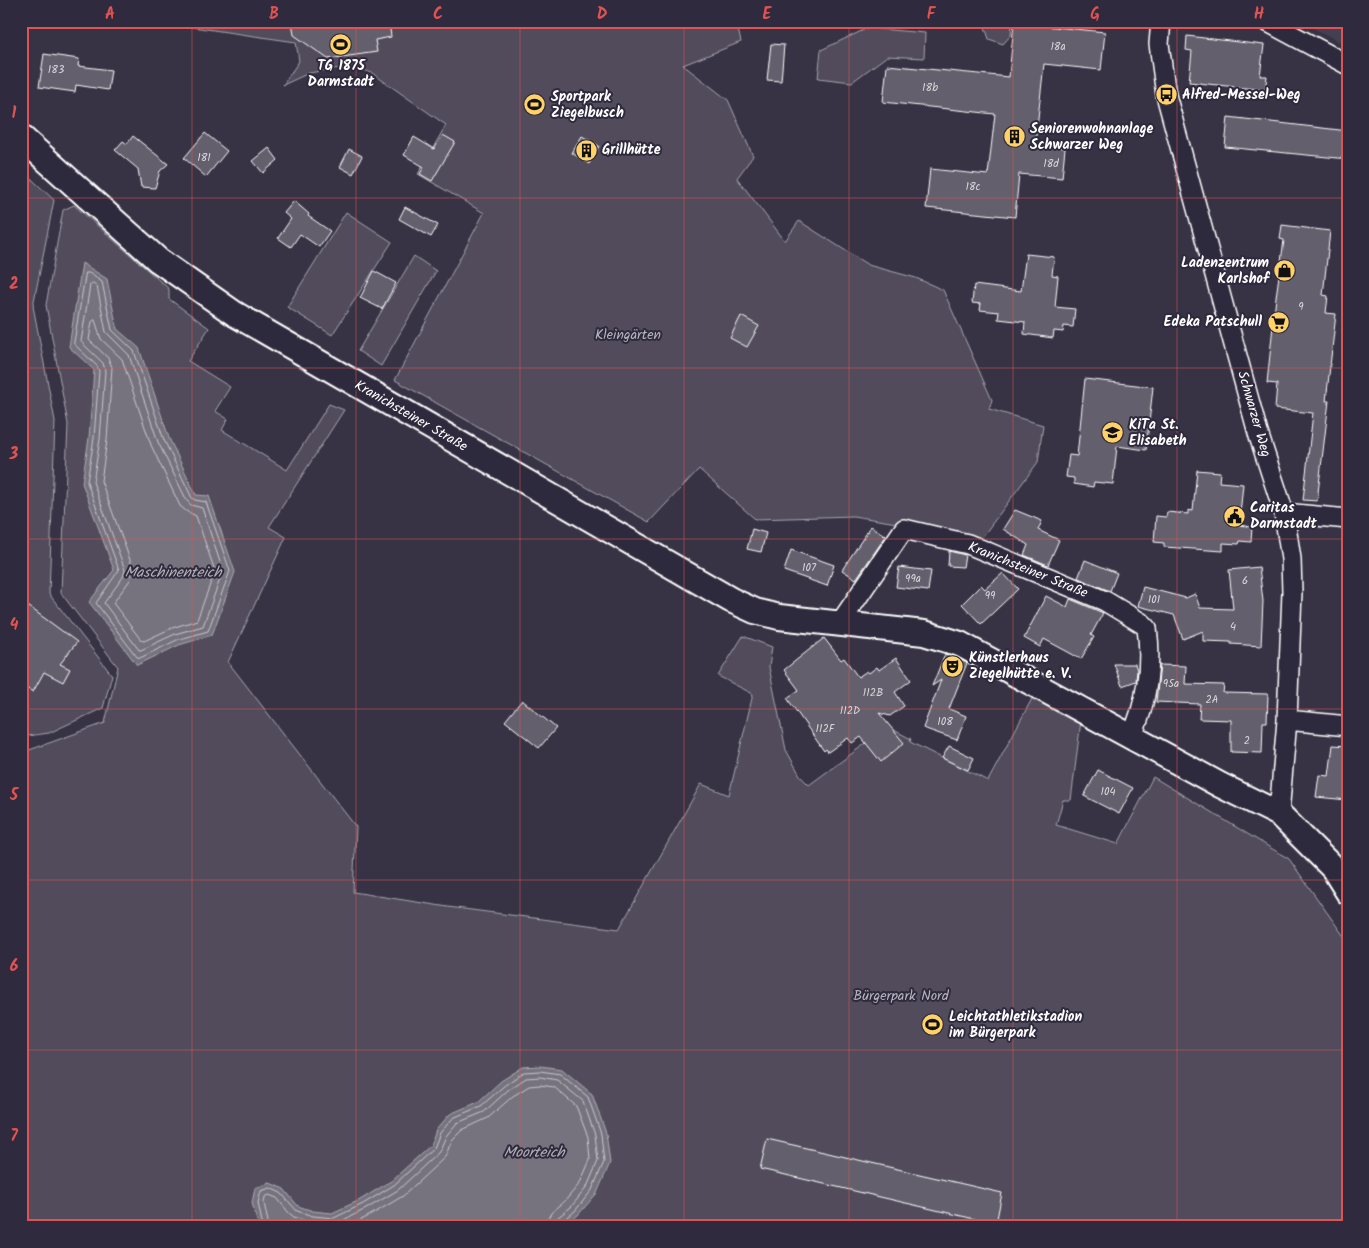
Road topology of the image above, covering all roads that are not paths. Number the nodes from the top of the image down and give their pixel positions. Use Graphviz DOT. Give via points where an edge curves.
graph roads {
  1 [pos="1161,21"];
  2 [pos="1266,21"];
  3 [pos="1348,65"];
  4 [pos="21,137"];
  5 [pos="1284,513"];
  6 [pos="1348,519"];
  7 [pos="840,623"];
  8 [pos="1287,720"];
  9 [pos="1348,726"];
  10 [pos="1131,737"];
  11 [pos="1279,814"];
  12 [pos="1348,892"];
  1 -- 5 [label="street, Schwarzer Weg" via="1159,44 1166,95"];
  2 -- 3 [label="street"];
  4 -- 7 [label="main road, Kranichsteiner Straße" via="158,260 235,314 731,600 779,617"];
  5 -- 6 [label="street"];
  5 -- 8 [label="street, Schwarzer Weg" via="1292,592"];
  7 -- 10 [label="main road, Kranichsteiner Straße" via="924,633 960,644"];
  7 -- 10 [label="street, Kranichsteiner Straße" via="904,529 968,544 1105,601 1147,628 1148,680"];
  8 -- 9 [label="street"];
  8 -- 11 [label="street, Schwarzer Weg"];
  10 -- 11 [label="main road, Kranichsteiner Straße"];
  11 -- 12 [label="main road, Kranichsteiner Straße" via="1333,868"];
}
